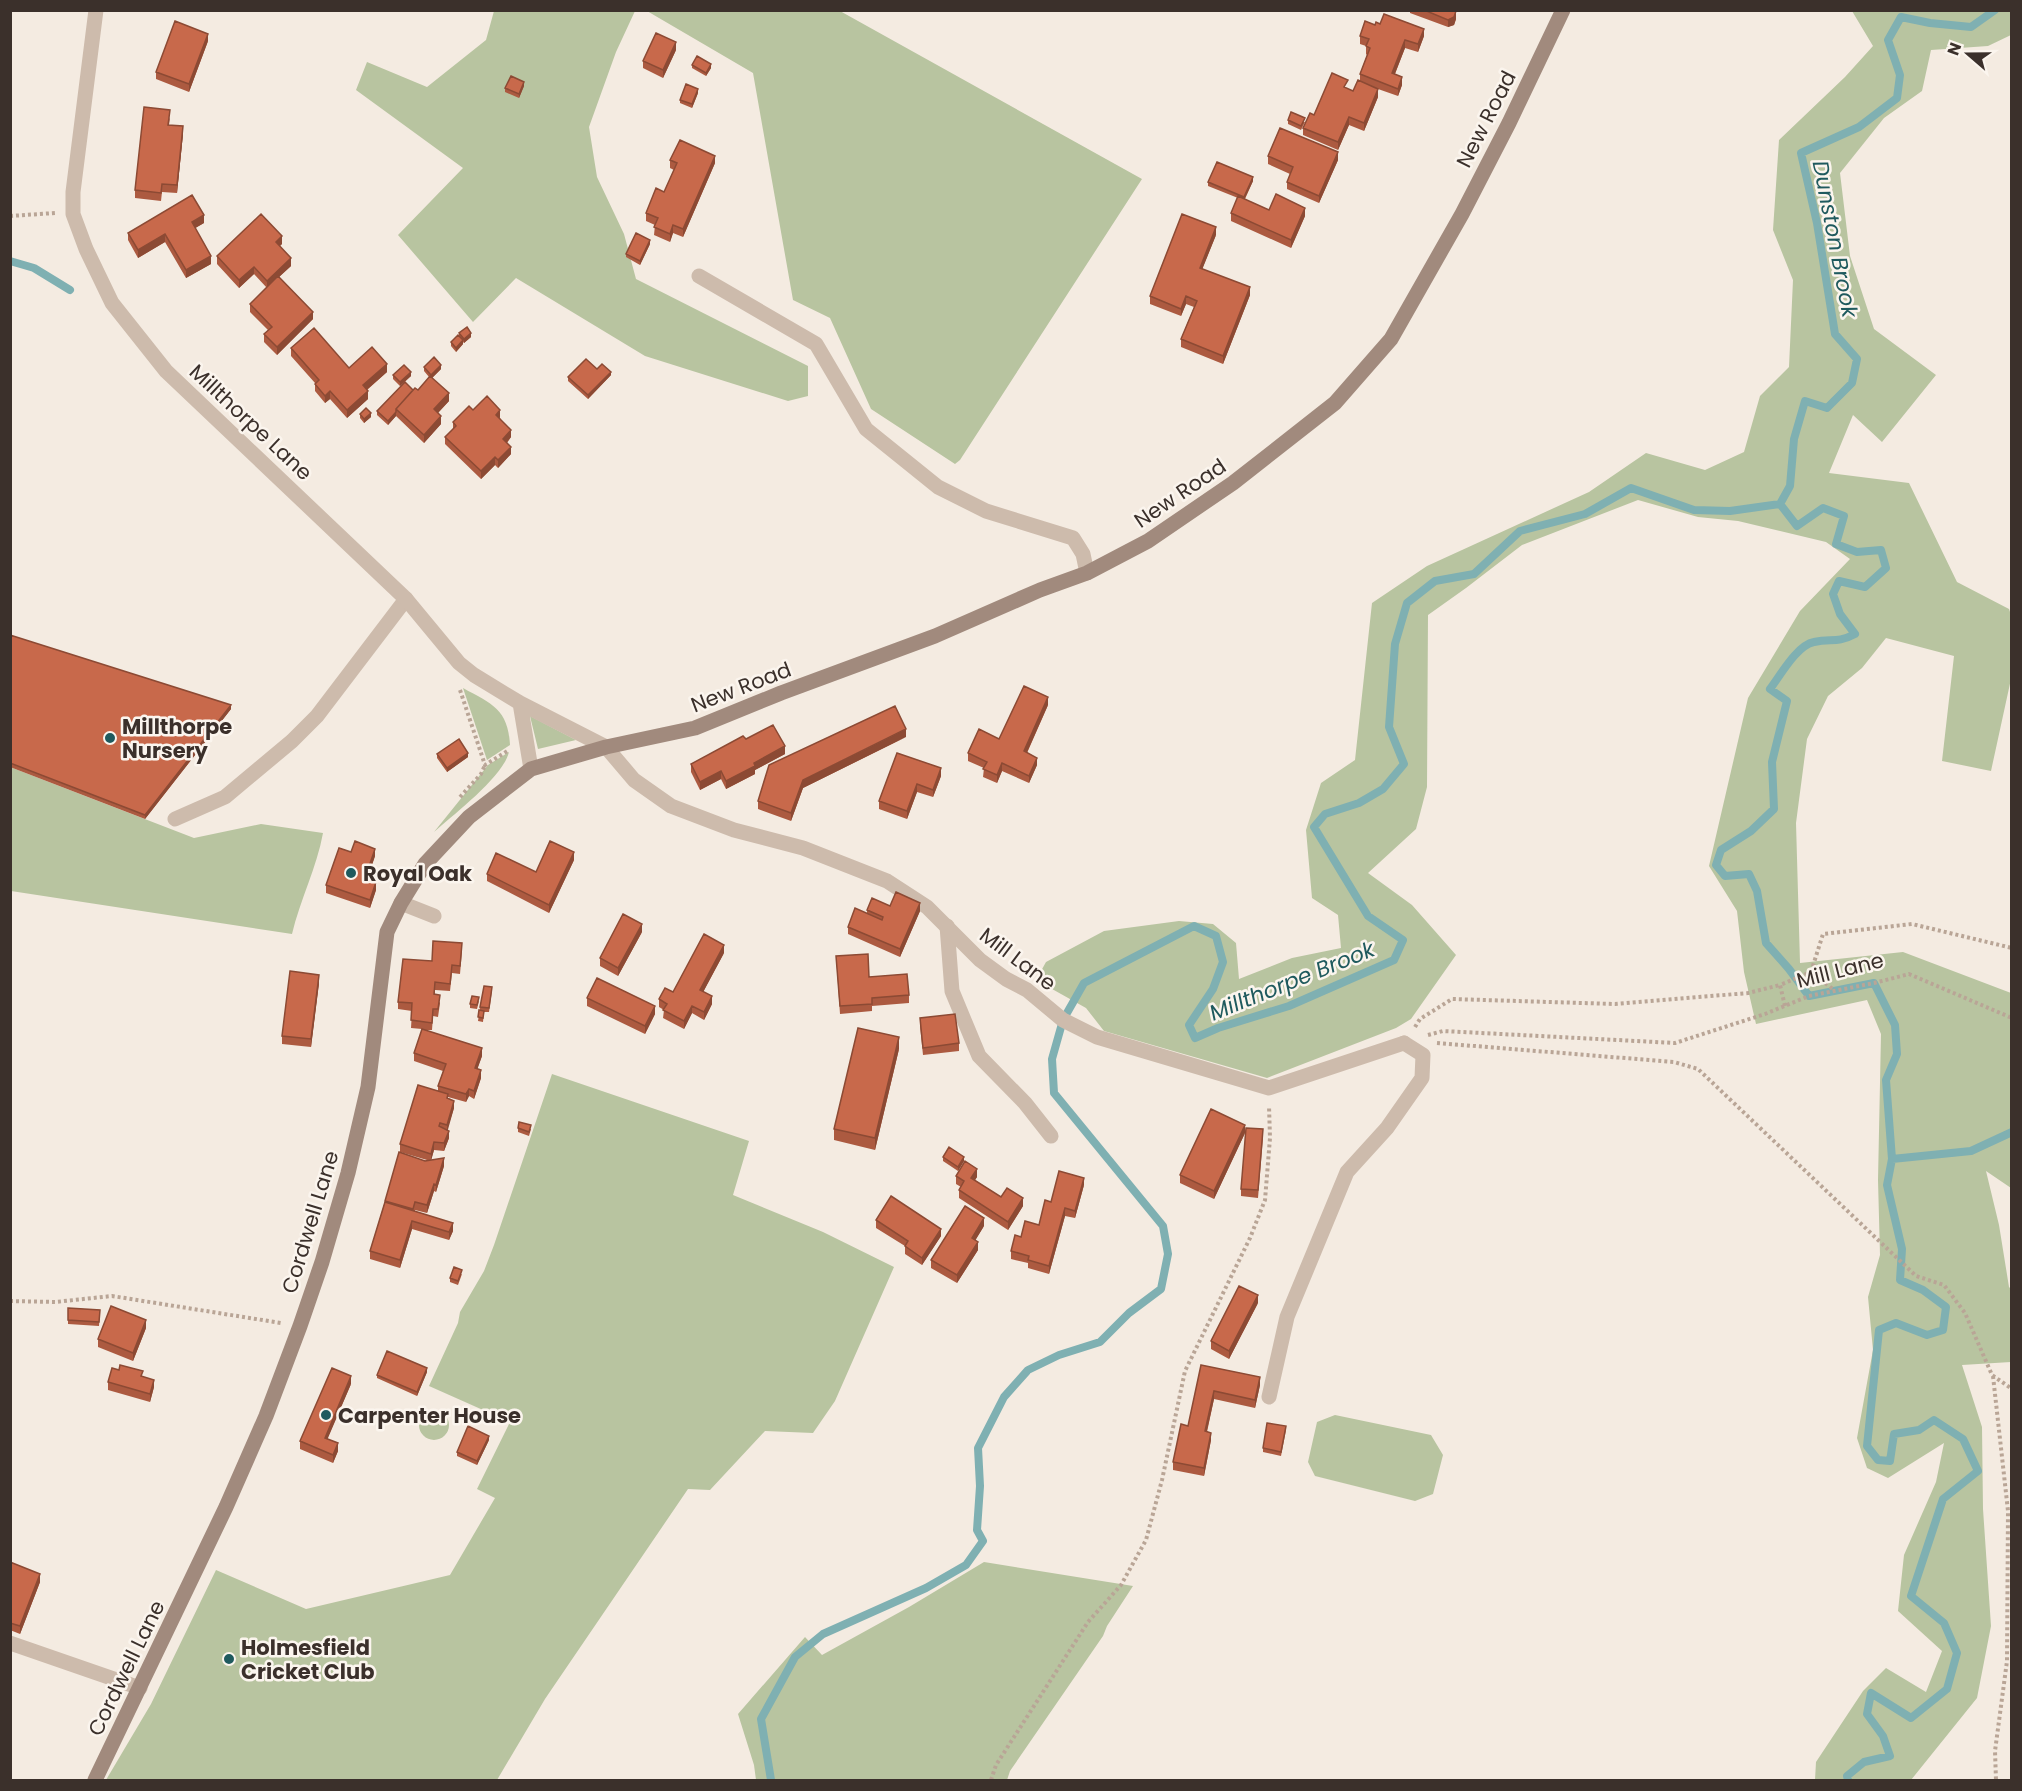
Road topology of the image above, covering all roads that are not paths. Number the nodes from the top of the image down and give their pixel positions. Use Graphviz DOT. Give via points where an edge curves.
graph roads {
  1 [pos="96,10"];
  2 [pos="1563,10"];
  3 [pos="699,276"];
  4 [pos="1087,573"];
  5 [pos="406,599"];
  6 [pos="520,703"];
  7 [pos="606,747"];
  8 [pos="531,769"];
  9 [pos="175,819"];
  10 [pos="400,903"];
  11 [pos="434,916"];
  12 [pos="947,926"];
  13 [pos="1051,1136"];
  14 [pos="1269,1397"];
  15 [pos="10,1643"];
  16 [pos="140,1688"];
  17 [pos="95,1780"];
  1 -- 5 [label="street, Millthorpe Lane" via="73,192 74,214 112,303 166,371"];
  2 -- 4 [label="main road, New Road" via="1462,214 1391,339 1335,403 1233,483 1148,541"];
  3 -- 4 [label="street" via="816,344 866,429 938,487 986,511 1073,538 1083,554"];
  4 -- 7 [label="main road, New Road" via="695,728"];
  5 -- 6 [label="street, Millthorpe Lane" via="459,663"];
  5 -- 9 [label="street" via="317,716 292,741 225,797"];
  6 -- 7 [label="street, Millthorpe Lane"];
  6 -- 8 [label="street"];
  7 -- 8 [label="main road, Cordwell Lane"];
  7 -- 12 [label="street, Mill Lane" via="634,780 671,806 734,830 803,848 887,881 927,907"];
  8 -- 10 [label="main road, Cordwell Lane" via="469,817 425,864"];
  10 -- 11 [label="street"];
  10 -- 16 [label="main road, Cordwell Lane" via="387,932 368,1087 322,1262 266,1416"];
  12 -- 13 [label="street" via="952,991 979,1056"];
  12 -- 14 [label="street, Mill Lane" via="980,960 1027,990 1063,1020 1097,1037 1269,1089 1404,1042 1423,1055 1422,1078 1387,1128 1347,1172 1287,1317"];
  15 -- 16 [label="street"];
  16 -- 17 [label="main road, Cordwell Lane"];
}
